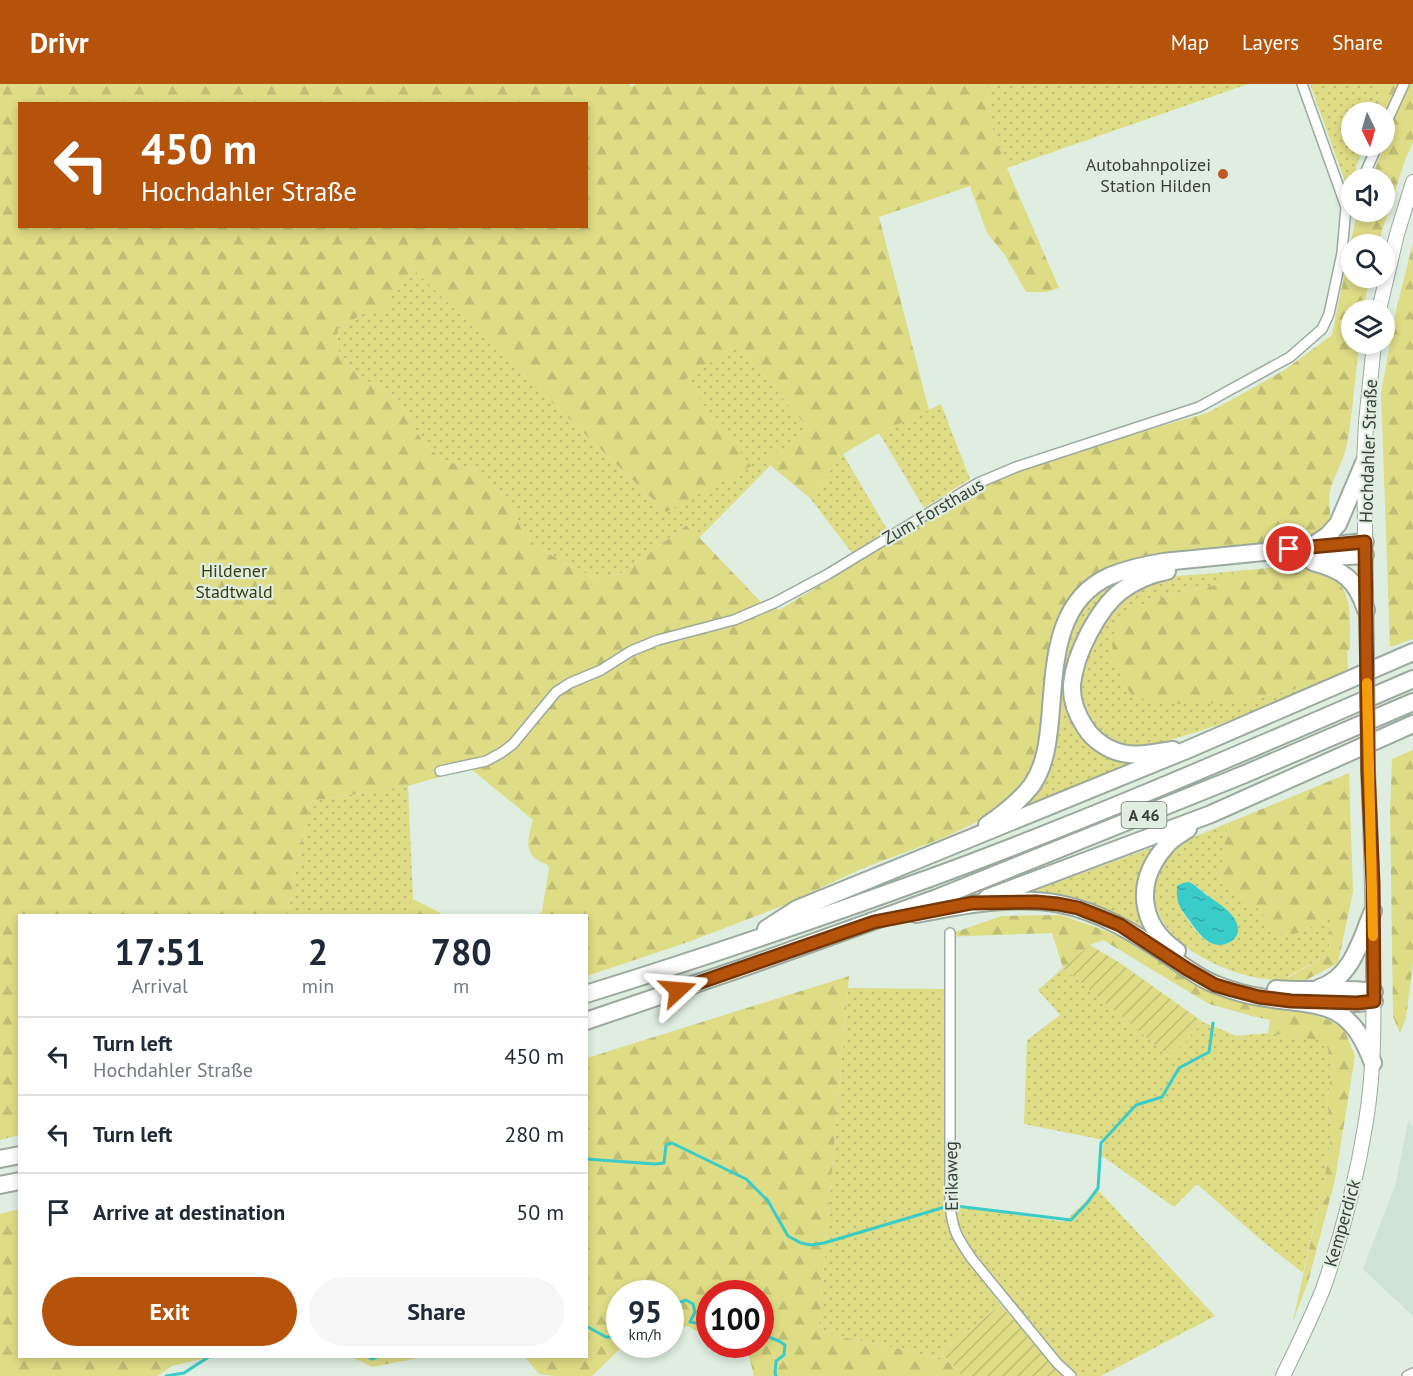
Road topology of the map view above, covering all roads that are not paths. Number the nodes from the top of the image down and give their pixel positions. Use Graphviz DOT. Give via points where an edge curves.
graph roads {
  1 [pos="1302,84"];
  2 [pos="1404,84"];
  3 [pos="1395,104"];
  4 [pos="1413,182"];
  5 [pos="1341,183"];
  6 [pos="1346,222"];
  7 [pos="1381,300"];
  8 [pos="1373,354"];
  9 [pos="1364,463"];
  10 [pos="1365,549"];
  11 [pos="1306,553"];
  12 [pos="1366,610"];
  13 [pos="1413,652"];
  14 [pos="1413,658"];
  15 [pos="1413,679"];
  16 [pos="1413,702"];
  17 [pos="1413,724"];
  18 [pos="1189,749"];
  19 [pos="1243,752"];
  20 [pos="440,771"];
  21 [pos="1211,814"];
  22 [pos="966,840"];
  23 [pos="972,903"];
  24 [pos="1373,911"];
  25 [pos="874,922"];
  26 [pos="950,933"];
  27 [pos="747,942"];
  28 [pos="1308,991"];
  29 [pos="588,993"];
  30 [pos="1374,997"];
  31 [pos="1291,1001"];
  32 [pos="588,1020"];
  33 [pos="1373,1063"];
  34 [pos="18,1155"];
  35 [pos="0,1159"];
  36 [pos="18,1181"];
  37 [pos="0,1185"];
  38 [pos="1413,1373"];
  39 [pos="1071,1376"];
  40 [pos="1283,1376"];
  41 [pos="1407,1376"];
  1 -- 5 [label="street"];
  2 -- 3 [label="street"];
  4 -- 7 [label="main road"];
  6 -- 20 [label="street, Zum Forsthaus" via="1329,314 1315,337 1290,357 1199,408 978,483 774,603 734,620 631,651 556,692 501,753 486,761"];
  8 -- 9 [label="main road, Hochdahler Straße"];
  9 -- 10 [label="main road, Hochdahler Straße"];
  9 -- 11 [label="highway" via="1338,525"];
  10 -- 11 [label="highway"];
  10 -- 12 [label="main road, Hochdahler Straße"];
  11 -- 12 [label="highway" via="1348,578"];
  11 -- 18 [label="highway" via="1158,572 1120,592 1092,626 1072,684 1074,703 1088,732 1122,753"];
  11 -- 22 [label="highway" via="1163,562 1131,568 1089,589 1065,622 1058,644 1042,765 1019,799"];
  12 -- 24 [label="main road, Hochdahler Straße, bridge"];
  13 -- 18 [label="highway"];
  14 -- 19 [label="highway" via="1285,719"];
  15 -- 19 [label="highway, A 46"];
  16 -- 25 [label="highway, A 46" via="1245,774"];
  17 -- 21 [label="highway"];
  18 -- 22 [label="highway"];
  19 -- 27 [label="highway, A 46" via="932,877"];
  21 -- 23 [label="highway"];
  21 -- 28 [label="highway" via="1167,844 1156,858 1145,890 1145,907 1152,925 1172,947 1208,970 1251,985"];
  22 -- 27 [label="highway" via="797,909"];
  23 -- 25 [label="highway"];
  23 -- 31 [label="highway" via="1036,902 1078,908 1120,925 1215,985"];
  24 -- 28 [label="highway" via="1348,967 1327,986"];
  24 -- 30 [label="main road, Hochdahler Straße"];
  25 -- 32 [label="highway, A 46"];
  26 -- 39 [label="street, Erikaweg" via="953,1227 972,1259"];
  27 -- 29 [label="highway, A 46"];
  28 -- 30 [label="highway" via="1356,989"];
  30 -- 31 [label="highway" via="1357,1003"];
  30 -- 33 [label="main road, Hochdahler Straße"];
  31 -- 33 [label="highway" via="1345,1018 1364,1041"];
  33 -- 40 [label="main road, Kemperdick" via="1366,1123 1343,1224 1316,1305"];
  34 -- 35 [label="highway"];
  36 -- 37 [label="highway"];
  38 -- 41 [label="street"];
}
